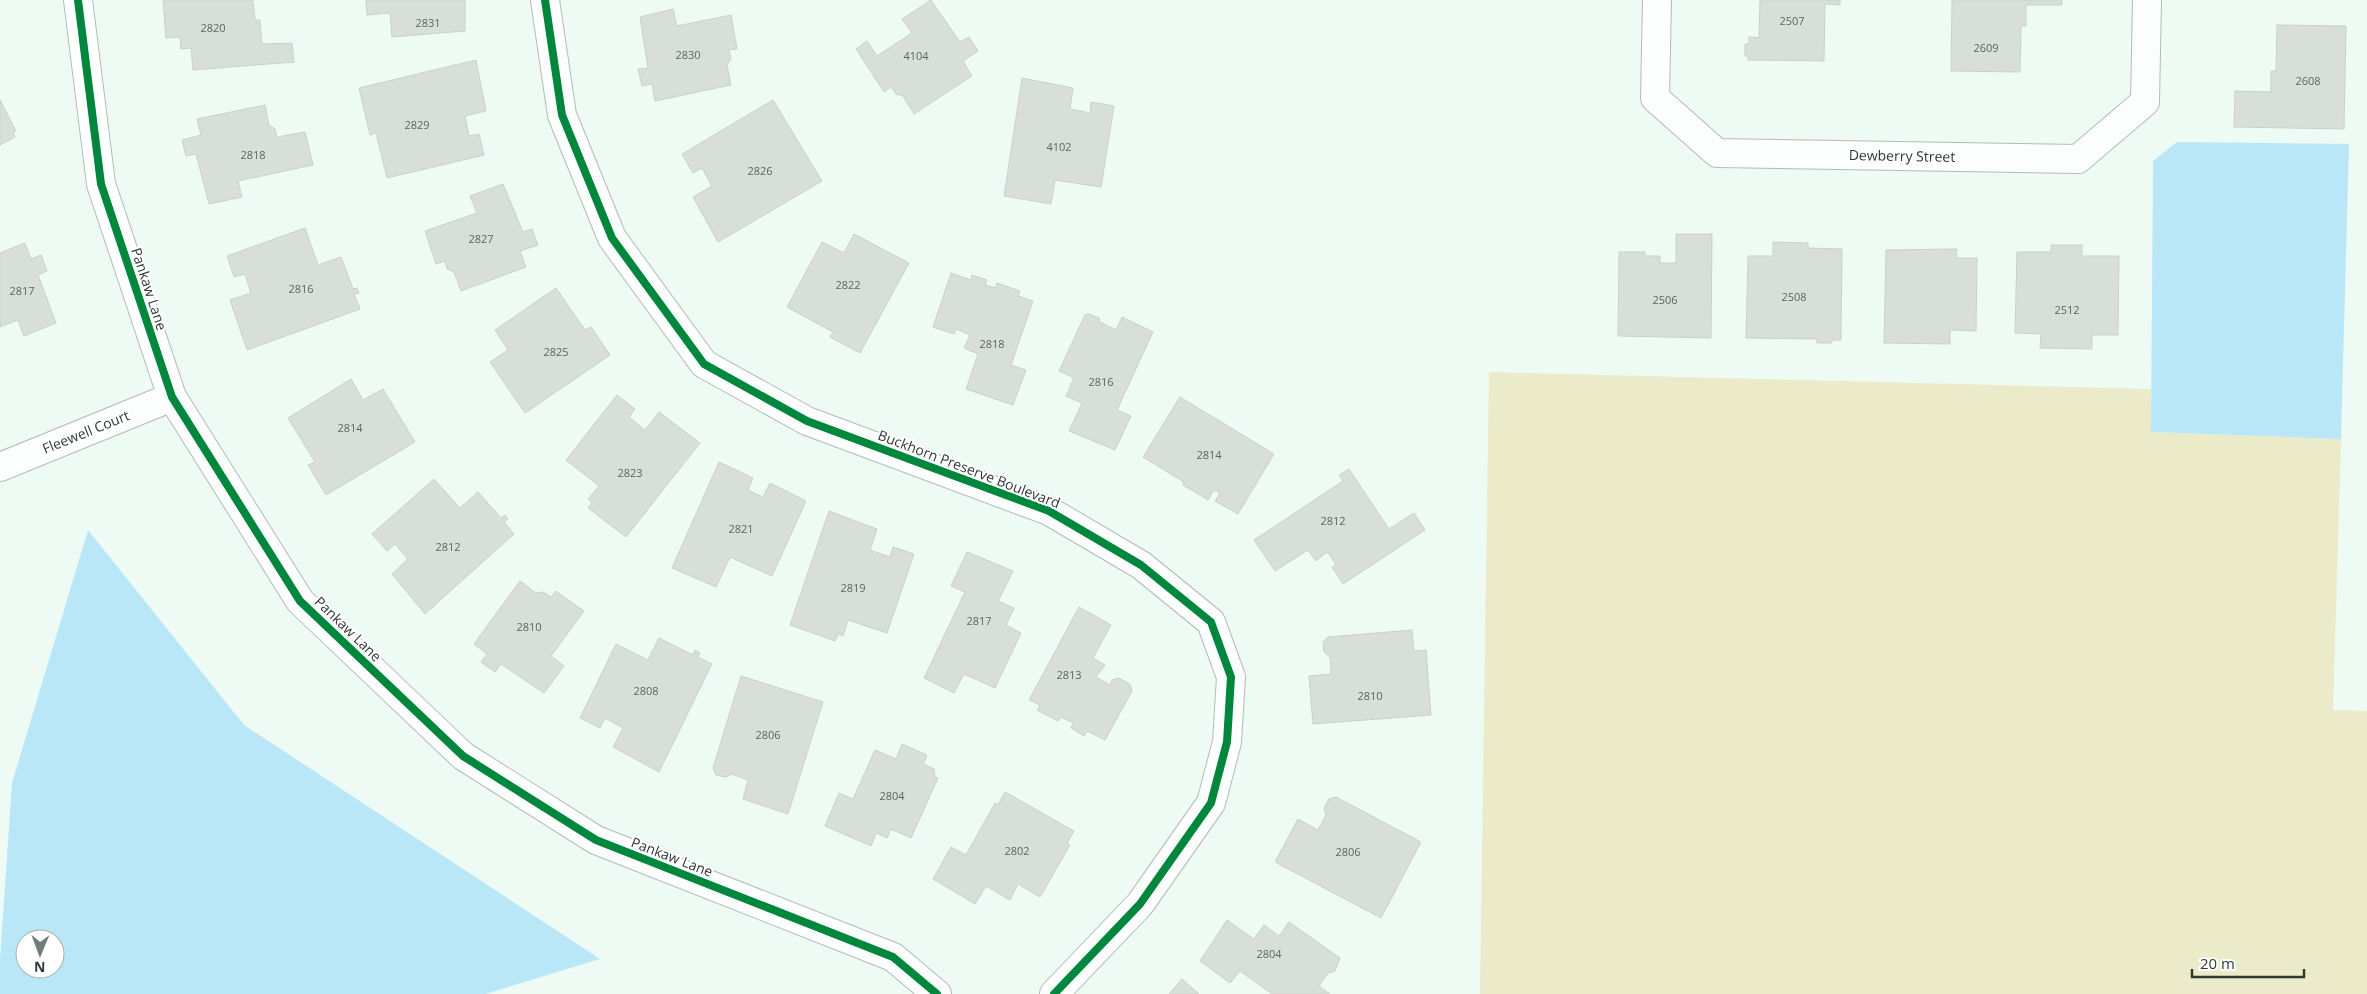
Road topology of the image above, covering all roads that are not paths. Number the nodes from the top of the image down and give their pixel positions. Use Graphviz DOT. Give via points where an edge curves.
graph roads {
  1 [pos="78,0"];
  2 [pos="545,0"];
  3 [pos="1657,0"];
  4 [pos="2147,0"];
  5 [pos="172,397"];
  6 [pos="0,467"];
  7 [pos="937,994"];
  8 [pos="1054,994"];
  1 -- 5 [label="street, Pankaw Lane" via="101,184"];
  2 -- 8 [label="street, Buckhorn Preserve Boulevard" via="562,116 612,238 704,364 807,421 1049,511 1141,565 1211,622 1231,678 1227,742 1211,803 1140,904"];
  3 -- 4 [label="street, Dewberry Street" via="1655,98 1717,153 2078,159 2145,102"];
  5 -- 6 [label="street, Fleewell Court"];
  5 -- 7 [label="street, Pankaw Lane" via="300,601 463,756 596,840 893,957"];
}
